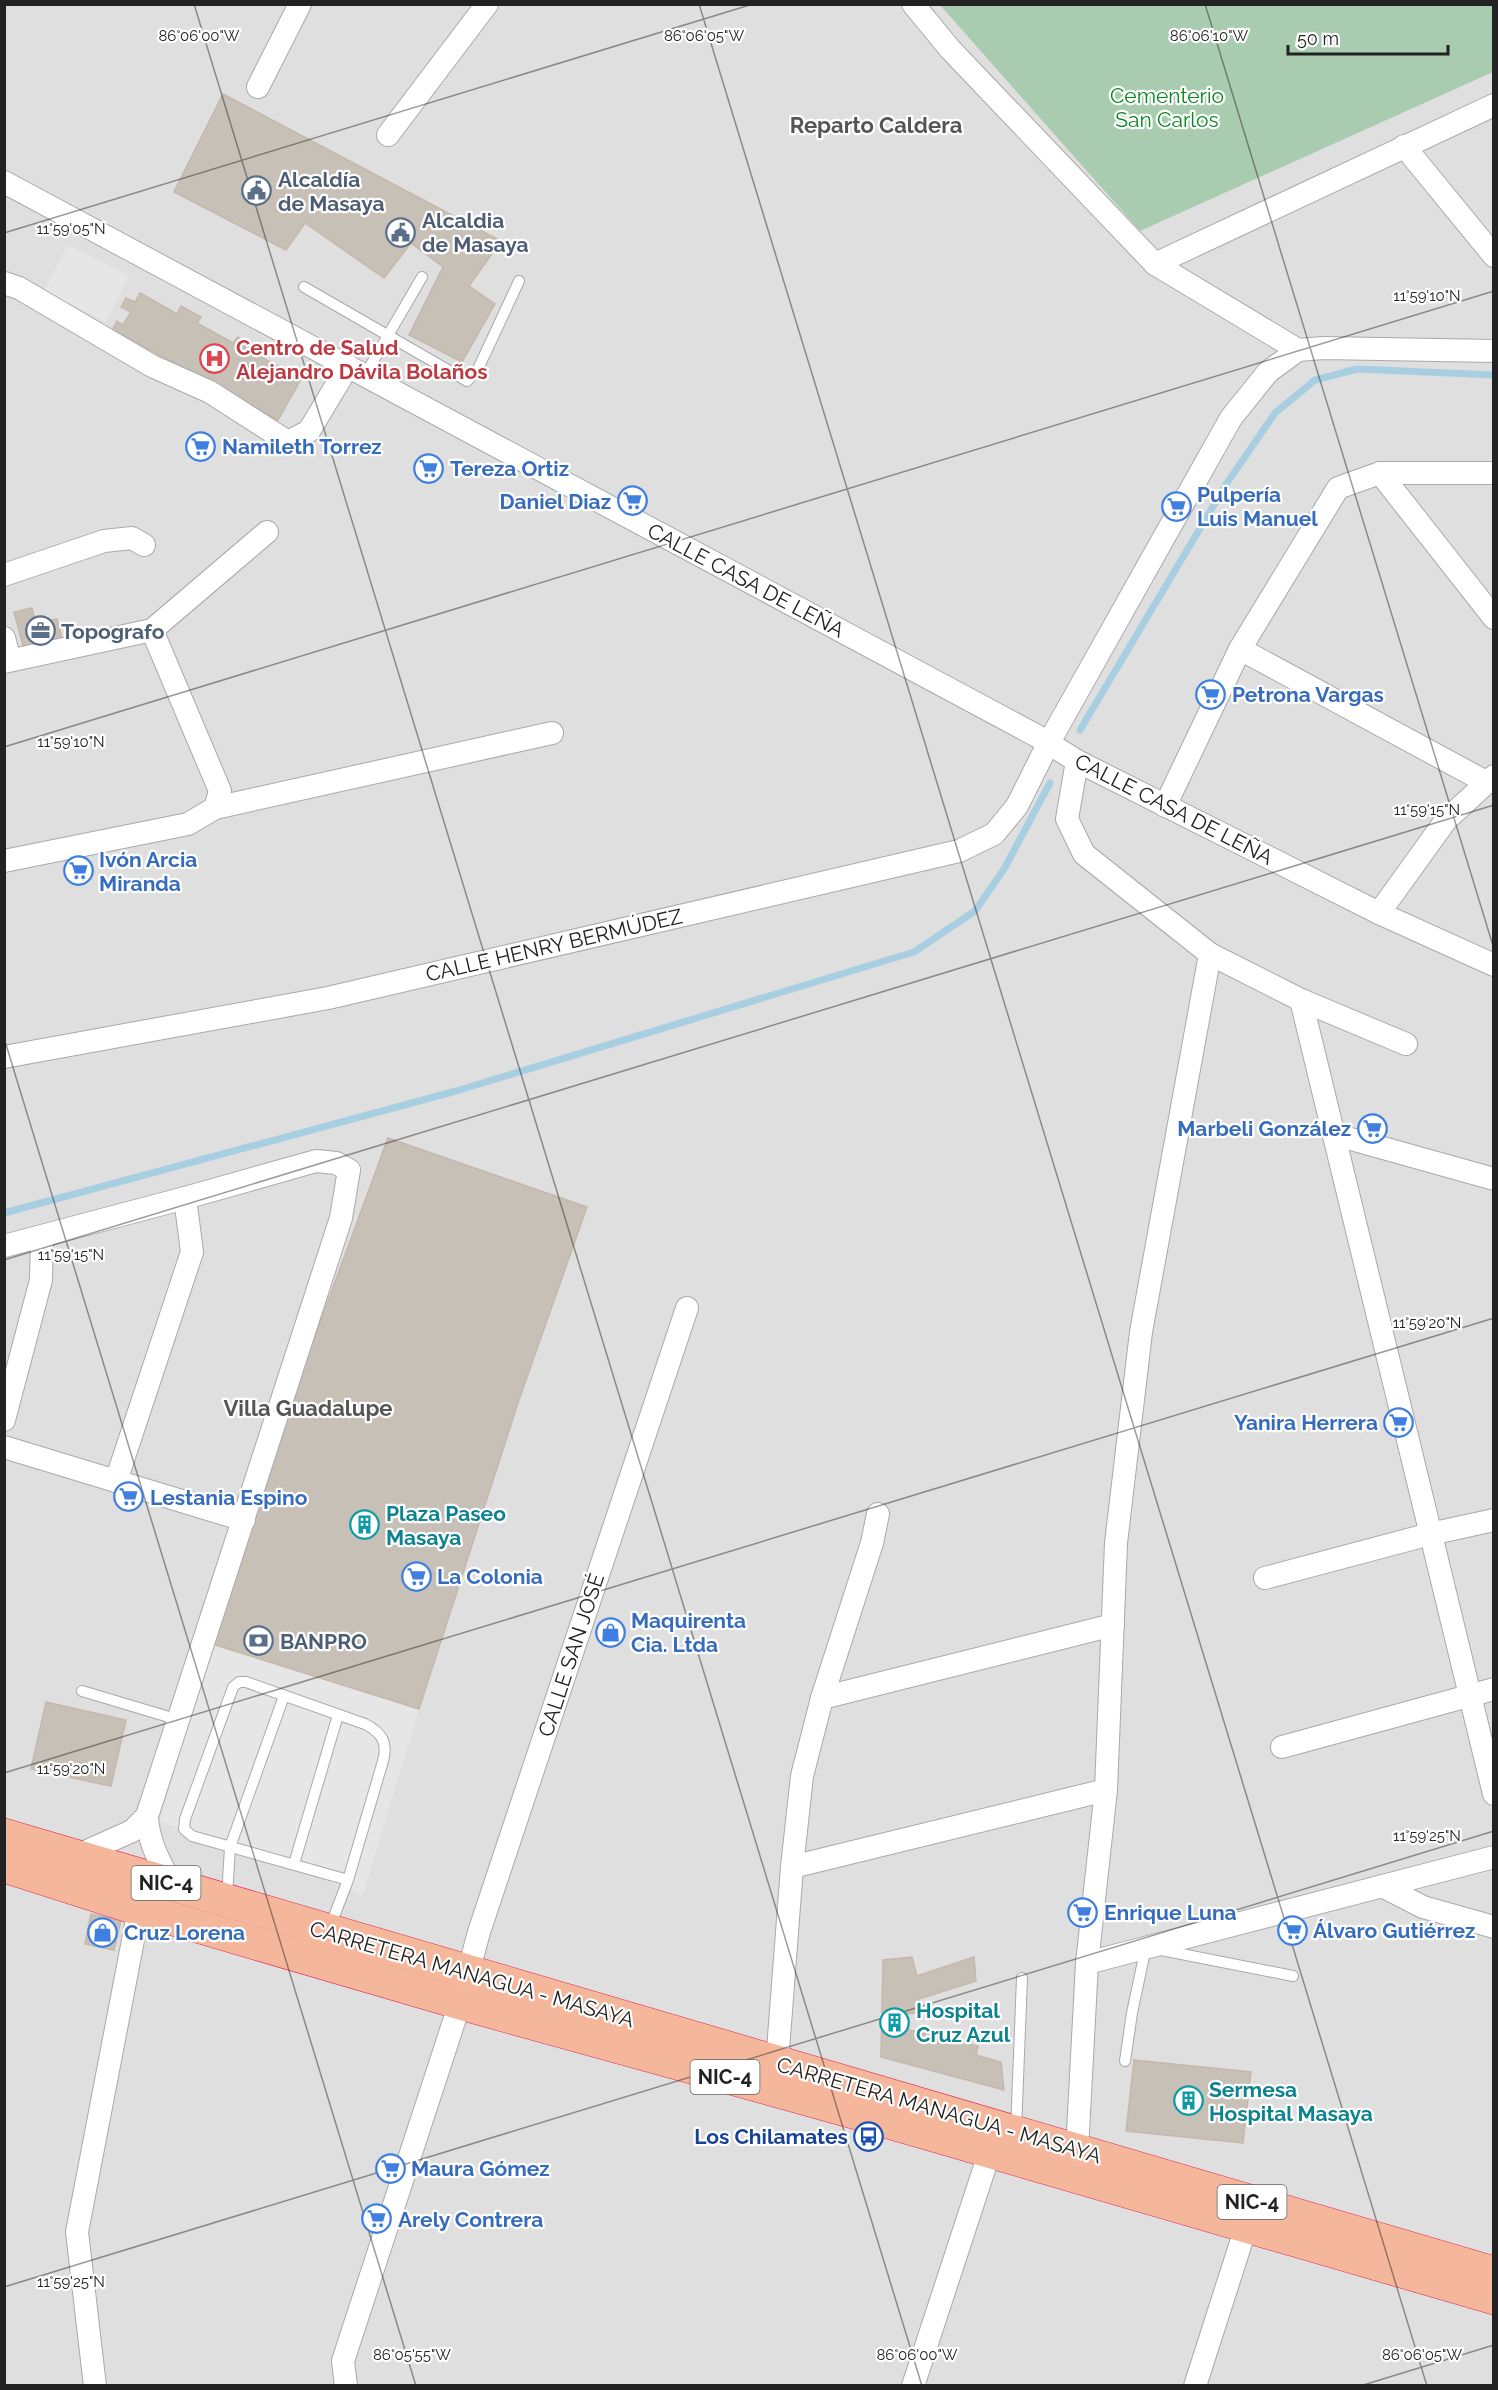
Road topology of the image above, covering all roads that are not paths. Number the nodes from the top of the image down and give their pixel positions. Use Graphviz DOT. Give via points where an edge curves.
graph roads {
  1 [pos="300,4"];
  2 [pos="913,4"];
  3 [pos="486,5"];
  4 [pos="258,87"];
  5 [pos="1494,105"];
  6 [pos="388,135"];
  7 [pos="1404,147"];
  8 [pos="8,188"];
  9 [pos="1494,256"];
  10 [pos="1155,264"];
  11 [pos="422,277"];
  12 [pos="519,281"];
  13 [pos="4,283"];
  14 [pos="304,287"];
  15 [pos="387,336"];
  16 [pos="1298,350"];
  17 [pos="1494,351"];
  18 [pos="357,371"];
  19 [pos="1380,473"];
  20 [pos="1494,473"];
  21 [pos="267,532"];
  22 [pos="144,545"];
  23 [pos="4,575"];
  24 [pos="1494,618"];
  25 [pos="152,630"];
  26 [pos="4,638"];
  27 [pos="1240,649"];
  28 [pos="7,661"];
  29 [pos="552,733"];
  30 [pos="1047,744"];
  31 [pos="1077,761"];
  32 [pos="1490,779"];
  33 [pos="1165,806"];
  34 [pos="215,808"];
  35 [pos="4,861"];
  36 [pos="1378,913"];
  37 [pos="1210,954"];
  38 [pos="1494,965"];
  39 [pos="1301,1000"];
  40 [pos="1406,1044"];
  41 [pos="4,1057"];
  42 [pos="1333,1134"];
  43 [pos="1494,1179"];
  44 [pos="186,1198"];
  45 [pos="42,1237"];
  46 [pos="4,1246"];
  47 [pos="687,1308"];
  48 [pos="4,1420"];
  49 [pos="4,1447"];
  50 [pos="116,1481"];
  51 [pos="878,1514"];
  52 [pos="244,1520"];
  53 [pos="1494,1520"];
  54 [pos="1430,1534"];
  55 [pos="1265,1578"];
  56 [pos="1113,1625"];
  57 [pos="1494,1689"];
  58 [pos="82,1691"];
  59 [pos="1469,1695"];
  60 [pos="284,1696"];
  61 [pos="822,1698"];
  62 [pos="338,1715"];
  63 [pos="179,1720"];
  64 [pos="1282,1748"];
  65 [pos="1106,1790"];
  66 [pos="1494,1794"];
  67 [pos="147,1816"];
  68 [pos="4,1835"];
  69 [pos="230,1847"];
  70 [pos="76,1856"];
  71 [pos="1494,1857"];
  72 [pos="294,1864"];
  73 [pos="4,1866"];
  74 [pos="792,1867"];
  75 [pos="348,1881"];
  76 [pos="171,1884"];
  77 [pos="1382,1886"];
  78 [pos="227,1900"];
  79 [pos="139,1909"];
  80 [pos="1494,1927"];
  81 [pos="323,1947"];
  82 [pos="1146,1947"];
  83 [pos="1087,1963"];
  84 [pos="1293,1976"];
  85 [pos="1022,1978"];
  86 [pos="464,1988"];
  87 [pos="1125,2061"];
  88 [pos="777,2063"];
  89 [pos="1001,2138"];
  90 [pos="1077,2151"];
  91 [pos="1246,2227"];
  92 [pos="1494,2272"];
  93 [pos="1494,2298"];
  94 [pos="95,2385"];
  95 [pos="346,2385"];
  96 [pos="913,2385"];
  97 [pos="1195,2385"];
  1 -- 4 [label="street"];
  2 -- 10 [label="street" via="950,49"];
  3 -- 6 [label="street"];
  5 -- 7 [label="street"];
  7 -- 9 [label="street"];
  7 -- 10 [label="street"];
  8 -- 18 [label="street, CALLE CASA DE LEÑA"];
  10 -- 16 [label="street"];
  11 -- 15 [label="lane"];
  12 -- 15 [label="lane" via="478,369 467,381"];
  13 -- 18 [label="street" via="152,366 210,392 288,442 309,431"];
  14 -- 15 [label="lane"];
  15 -- 18 [label="lane"];
  16 -- 17 [label="street"];
  16 -- 30 [label="street, CALLE HENRY BERMÚDEZ" via="1268,372 1231,418"];
  18 -- 30 [label="street, CALLE CASA DE LEÑA"];
  19 -- 20 [label="street"];
  19 -- 24 [label="street"];
  19 -- 27 [label="street" via="1338,488"];
  21 -- 25 [label="street"];
  22 -- 23 [label="street" via="132,538 104,541"];
  25 -- 28 [label="street"];
  25 -- 34 [label="street" via="220,791"];
  26 -- 28 [label="street"];
  27 -- 32 [label="street"];
  27 -- 33 [label="street"];
  29 -- 34 [label="street"];
  30 -- 31 [label="street, CALLE CASA DE LEÑA"];
  30 -- 41 [label="street, CALLE HENRY BERMÚDEZ" via="1017,806 994,834 959,851 328,998"];
  31 -- 33 [label="street, CALLE CASA DE LEÑA"];
  31 -- 37 [label="street" via="1067,819 1083,854"];
  32 -- 36 [label="street" via="1446,820"];
  33 -- 36 [label="street, CALLE CASA DE LEÑA"];
  34 -- 35 [label="street" via="188,824"];
  36 -- 38 [label="street, CALLE CASA DE LEÑA"];
  37 -- 39 [label="street"];
  37 -- 56 [label="street" via="1141,1332 1116,1543"];
  39 -- 40 [label="street"];
  39 -- 42 [label="street"];
  42 -- 43 [label="street"];
  42 -- 54 [label="street"];
  44 -- 45 [label="street"];
  44 -- 50 [label="street" via="192,1252"];
  44 -- 52 [label="street" via="316,1161 336,1162 349,1170 341,1218"];
  45 -- 46 [label="street"];
  45 -- 48 [label="street" via="40,1280"];
  47 -- 86 [label="street, CALLE SAN JOSÉ" via="482,1920"];
  49 -- 50 [label="street"];
  50 -- 52 [label="street"];
  51 -- 61 [label="street" via="873,1544"];
  52 -- 63 [label="street"];
  53 -- 54 [label="street"];
  54 -- 55 [label="street"];
  54 -- 59 [label="street"];
  56 -- 61 [label="street"];
  56 -- 65 [label="street"];
  57 -- 59 [label="street"];
  58 -- 63 [label="lane"];
  59 -- 64 [label="street"];
  59 -- 66 [label="street"];
  60 -- 62 [label="lane"];
  60 -- 69 [label="lane"];
  60 -- 69 [label="lane" via="246,1682 233,1687 185,1819 184,1828 192,1836"];
  61 -- 74 [label="street" via="802,1776"];
  62 -- 72 [label="lane"];
  62 -- 75 [label="lane" via="376,1730 386,1750"];
  63 -- 67 [label="street"];
  65 -- 74 [label="street"];
  65 -- 83 [label="street"];
  67 -- 70 [label="street" via="132,1831"];
  67 -- 76 [label="street" via="152,1845"];
  68 -- 70 [label="highway, CARRETERA MANAGUA - MASAYA / NIC-4"];
  69 -- 72 [label="lane"];
  69 -- 78 [label="lane"];
  70 -- 76 [label="highway, CARRETERA MANAGUA - MASAYA / NIC-4"];
  71 -- 77 [label="street"];
  72 -- 75 [label="lane"];
  73 -- 79 [label="highway, CARRETERA MANAGUA - MASAYA / NIC-4"];
  74 -- 88 [label="street"];
  75 -- 81 [label="lane"];
  76 -- 78 [label="highway, CARRETERA MANAGUA - MASAYA / NIC-4"];
  77 -- 80 [label="street" via="1423,1907"];
  77 -- 82 [label="street"];
  78 -- 81 [label="highway, CARRETERA MANAGUA - MASAYA / NIC-4"];
  79 -- 81 [label="highway, CARRETERA MANAGUA - MASAYA / NIC-4"];
  79 -- 94 [label="street" via="77,2232"];
  81 -- 86 [label="highway, CARRETERA MANAGUA - MASAYA / NIC-4"];
  82 -- 83 [label="street"];
  82 -- 84 [label="lane"];
  82 -- 87 [label="lane"];
  83 -- 90 [label="street"];
  85 -- 89 [label="lane"];
  86 -- 88 [label="highway, CARRETERA MANAGUA - MASAYA / NIC-4"];
  86 -- 89 [label="highway, CARRETERA MANAGUA - MASAYA / NIC-4"];
  86 -- 95 [label="street, CALLE SAN JOSÉ" via="344,2361"];
  88 -- 89 [label="highway, CARRETERA MANAGUA - MASAYA / NIC-4"];
  89 -- 90 [label="highway, CARRETERA MANAGUA - MASAYA / NIC-4"];
  89 -- 91 [label="highway, CARRETERA MANAGUA - MASAYA / NIC-4"];
  89 -- 96 [label="street"];
  90 -- 92 [label="highway, CARRETERA MANAGUA - MASAYA / NIC-4"];
  91 -- 93 [label="highway, CARRETERA MANAGUA - MASAYA / NIC-4"];
  91 -- 97 [label="street"];
}
